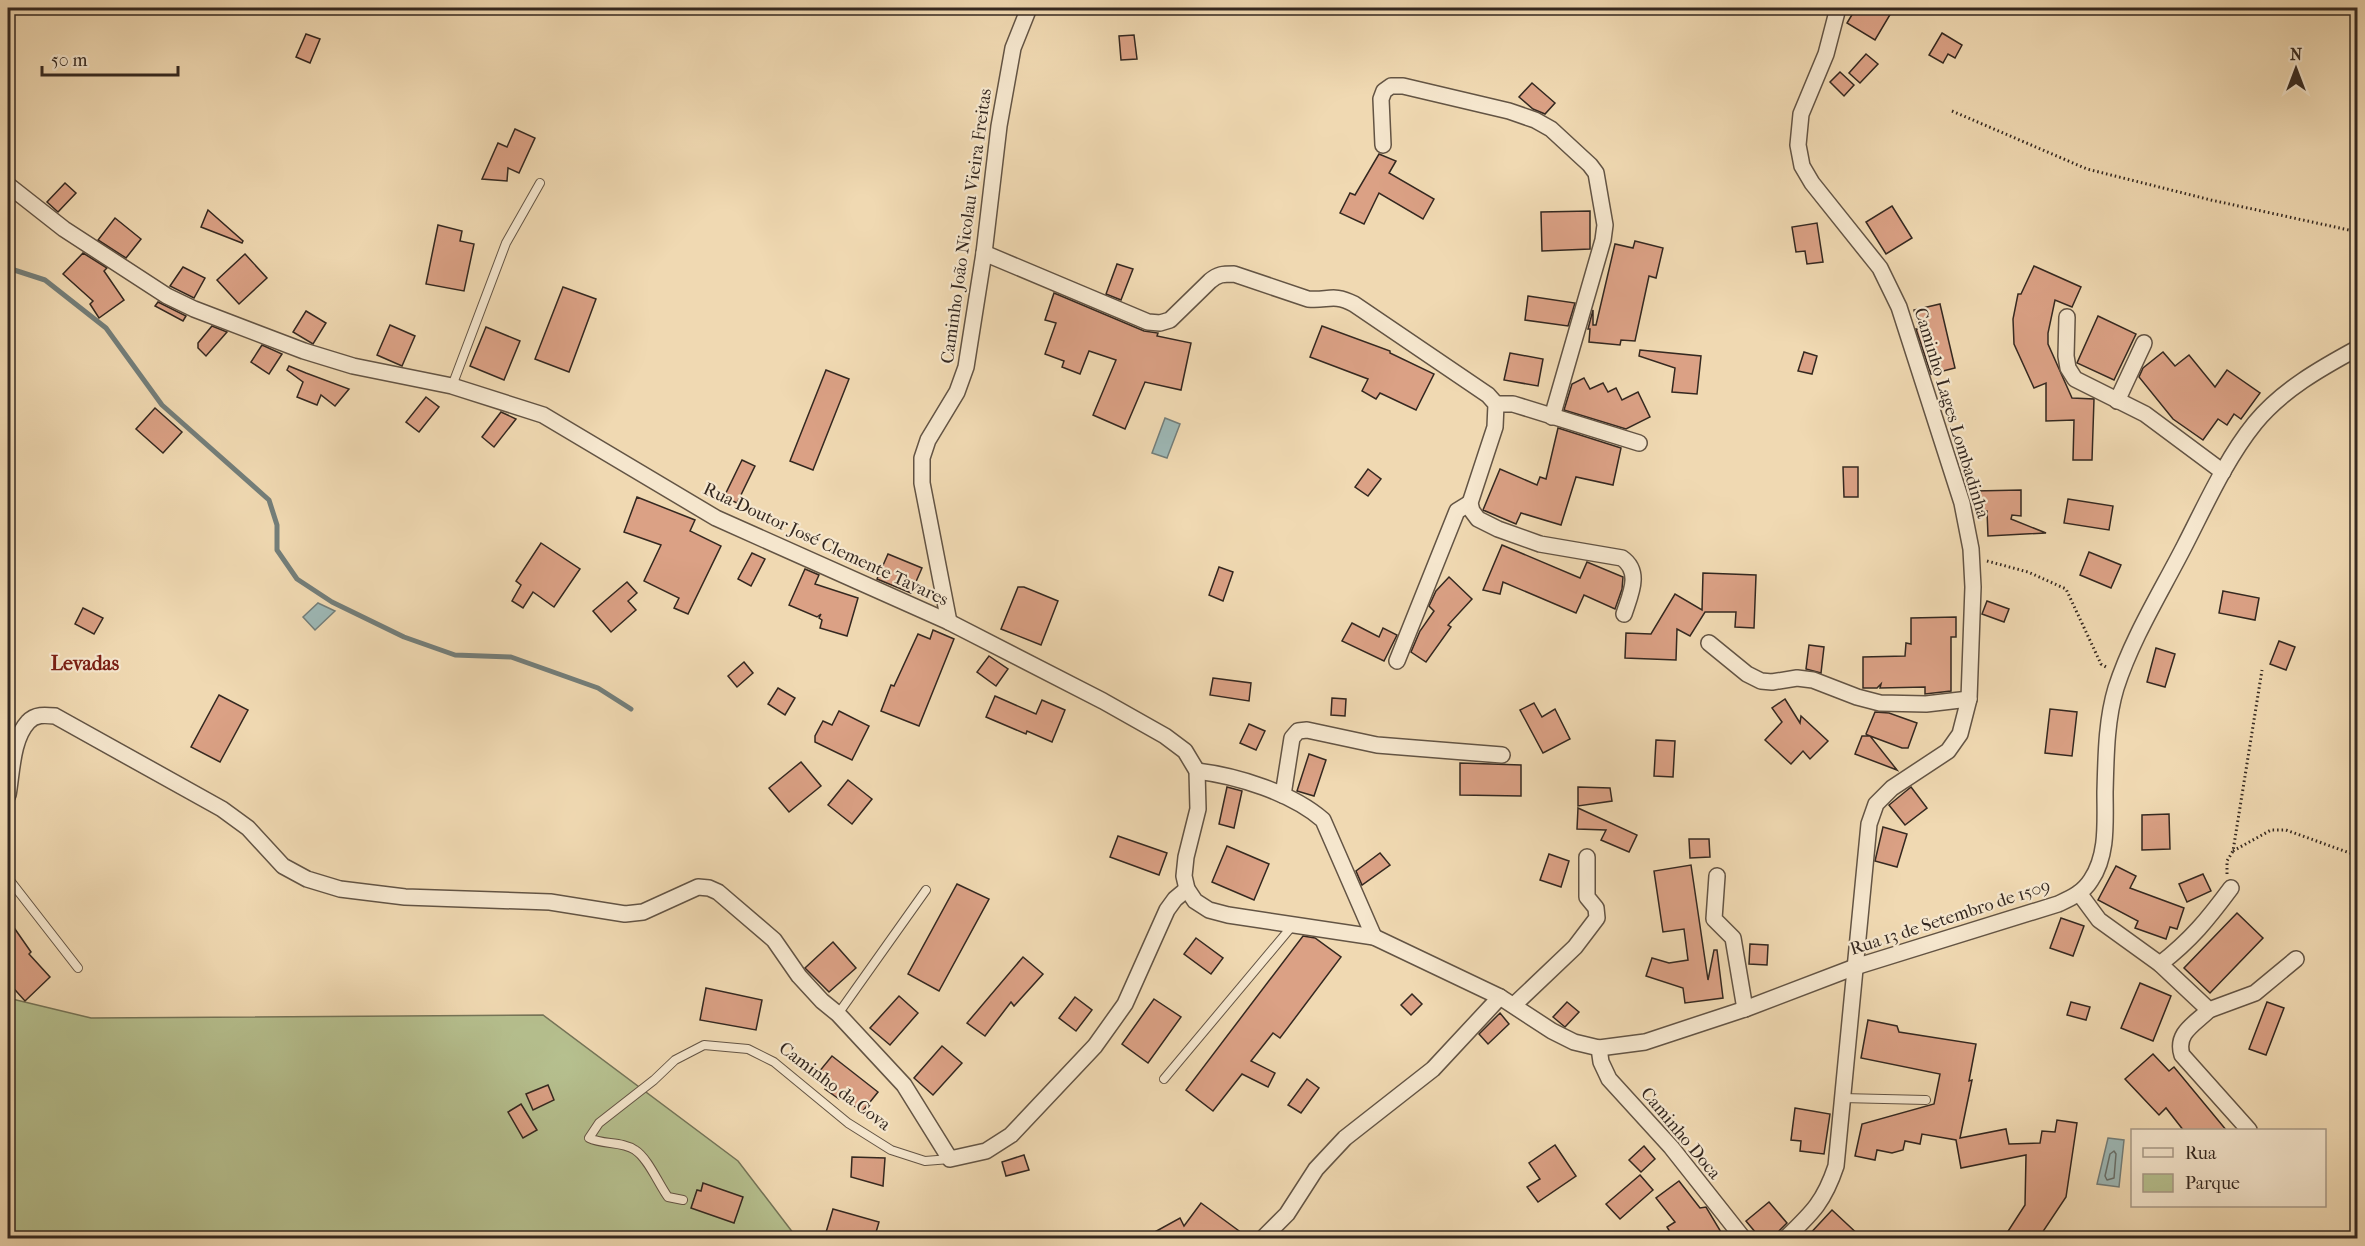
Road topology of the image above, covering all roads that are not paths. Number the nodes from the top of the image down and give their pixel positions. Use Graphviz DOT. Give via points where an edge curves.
graph roads {
  1 [pos="1029,8"];
  2 [pos="1838,8"];
  3 [pos="1383,145"];
  4 [pos="540,183"];
  5 [pos="8,185"];
  6 [pos="984,253"];
  7 [pos="2067,317"];
  8 [pos="2144,343"];
  9 [pos="2358,348"];
  10 [pos="452,386"];
  11 [pos="2117,401"];
  12 [pos="1496,404"];
  13 [pos="1552,417"];
  14 [pos="1639,443"];
  15 [pos="2223,472"];
  16 [pos="1470,502"];
  17 [pos="1624,614"];
  18 [pos="950,622"];
  19 [pos="1709,643"];
  20 [pos="1397,661"];
  21 [pos="1969,699"];
  22 [pos="1502,755"];
  23 [pos="1197,771"];
  24 [pos="8,795"];
  25 [pos="1283,795"];
  26 [pos="1587,857"];
  27 [pos="1717,876"];
  28 [pos="8,879"];
  29 [pos="2231,888"];
  30 [pos="926,890"];
  31 [pos="1187,890"];
  32 [pos="2079,893"];
  33 [pos="1293,925"];
  34 [pos="1374,937"];
  35 [pos="2296,959"];
  36 [pos="2160,964"];
  37 [pos="1855,967"];
  38 [pos="78,968"];
  39 [pos="1500,998"];
  40 [pos="1514,1005"];
  41 [pos="1745,1009"];
  42 [pos="2209,1010"];
  43 [pos="838,1014"];
  44 [pos="1599,1048"];
  45 [pos="1164,1079"];
  46 [pos="1842,1098"];
  47 [pos="1926,1100"];
  48 [pos="2247,1129"];
  49 [pos="950,1159"];
  50 [pos="683,1200"];
  51 [pos="1263,1239"];
  52 [pos="1743,1239"];
  53 [pos="1786,1239"];
  1 -- 6 [label="street, Caminho João Nicolau Vieira Freitas" via="1013,48"];
  2 -- 21 [label="street, Caminho Lages Lombadinha" via="1826,54 1801,114 1798,145 1802,166 1812,183 1880,268 1899,307 1962,503 1972,558"];
  3 -- 13 [label="street" via="1381,99 1391,86 1403,86 1535,120 1551,129 1596,173 1605,225 1603,240"];
  4 -- 10 [label="lane" via="506,243"];
  5 -- 10 [label="street, Rua Doutor José Clemente Tavares" via="64,229 167,296 194,309 353,366"];
  6 -- 12 [label="street" via="1160,324 1170,320 1217,275 1233,274 1308,299 1341,297"];
  6 -- 18 [label="street, Caminho João Nicolau Vieira Freitas" via="966,367 922,458 922,483"];
  7 -- 11 [label="street" via="2066,356 2074,379"];
  8 -- 11 [label="street"];
  9 -- 15 [label="street, Rua 13 de Setembro de 1509" via="2318,369 2280,399 2255,423"];
  10 -- 18 [label="street, Rua Doutor José Clemente Tavares" via="543,416 716,518"];
  11 -- 15 [label="street" via="2145,414"];
  12 -- 13 [label="street" via="1513,404"];
  12 -- 16 [label="street" via="1495,427"];
  13 -- 14 [label="street"];
  15 -- 32 [label="street, Rua 13 de Setembro de 1509" via="2129,652 2110,720 2104,845 2095,873"];
  16 -- 17 [label="street" via="1478,519 1498,529 1540,544 1622,558 1629,563 1633,585"];
  16 -- 20 [label="street" via="1457,511"];
  18 -- 23 [label="street, Rua Doutor José Clemente Tavares" via="1165,736 1185,751"];
  19 -- 21 [label="street" via="1761,681 1813,680 1880,702 1926,704"];
  21 -- 37 [label="street, Caminho Lages Lombadinha" via="1960,734 1948,751 1892,788 1876,804 1869,824"];
  22 -- 25 [label="street" via="1377,746 1298,731 1292,738"];
  23 -- 25 [label="street"];
  23 -- 31 [label="street" via="1198,809 1186,857"];
  24 -- 43 [label="street" via="18,741 28,721 39,715 55,716 222,809 248,828 284,866 307,879 340,889 405,897 550,902 625,914 643,912 698,887 709,888 774,940 799,976"];
  25 -- 34 [label="street" via="1308,807 1323,820"];
  26 -- 40 [label="street" via="1587,897 1596,908 1597,918 1575,947"];
  27 -- 41 [label="street" via="1713,919 1733,938"];
  28 -- 38 [label="lane"];
  29 -- 36 [label="street" via="2187,943"];
  30 -- 43 [label="lane"];
  31 -- 33 [label="street" via="1209,910"];
  31 -- 49 [label="street, Caminho da Cova" via="1167,910 1125,1004 1095,1046 1011,1135 986,1151"];
  32 -- 36 [label="street" via="2099,920"];
  32 -- 37 [label="street, Rua 13 de Setembro de 1509" via="2058,904"];
  33 -- 34 [label="street"];
  33 -- 45 [label="lane"];
  34 -- 39 [label="street, Rua 13 de Setembro de 1509"];
  35 -- 42 [label="street" via="2255,993"];
  36 -- 42 [label="street"];
  37 -- 41 [label="street, Rua 13 de Setembro de 1509"];
  37 -- 46 [label="street, Caminho Lages Lombadinha"];
  39 -- 40 [label="street, Rua 13 de Setembro de 1509"];
  39 -- 51 [label="street" via="1433,1070 1345,1137 1316,1169 1287,1214"];
  40 -- 44 [label="street, Rua 13 de Setembro de 1509" via="1552,1031"];
  41 -- 44 [label="street, Rua 13 de Setembro de 1509" via="1645,1042"];
  42 -- 48 [label="street" via="2182,1036 2182,1055"];
  43 -- 49 [label="street" via="904,1085"];
  44 -- 52 [label="street, Caminho Doca" via="1609,1079 1671,1147"];
  46 -- 47 [label="lane"];
  46 -- 53 [label="street, Caminho Lages Lombadinha" via="1836,1166 1828,1191"];
  49 -- 50 [label="lane, Caminho da Cova" via="926,1161 891,1150 848,1123 774,1062 748,1049 704,1045 675,1060 599,1123 589,1138 636,1150 668,1197"];
}
